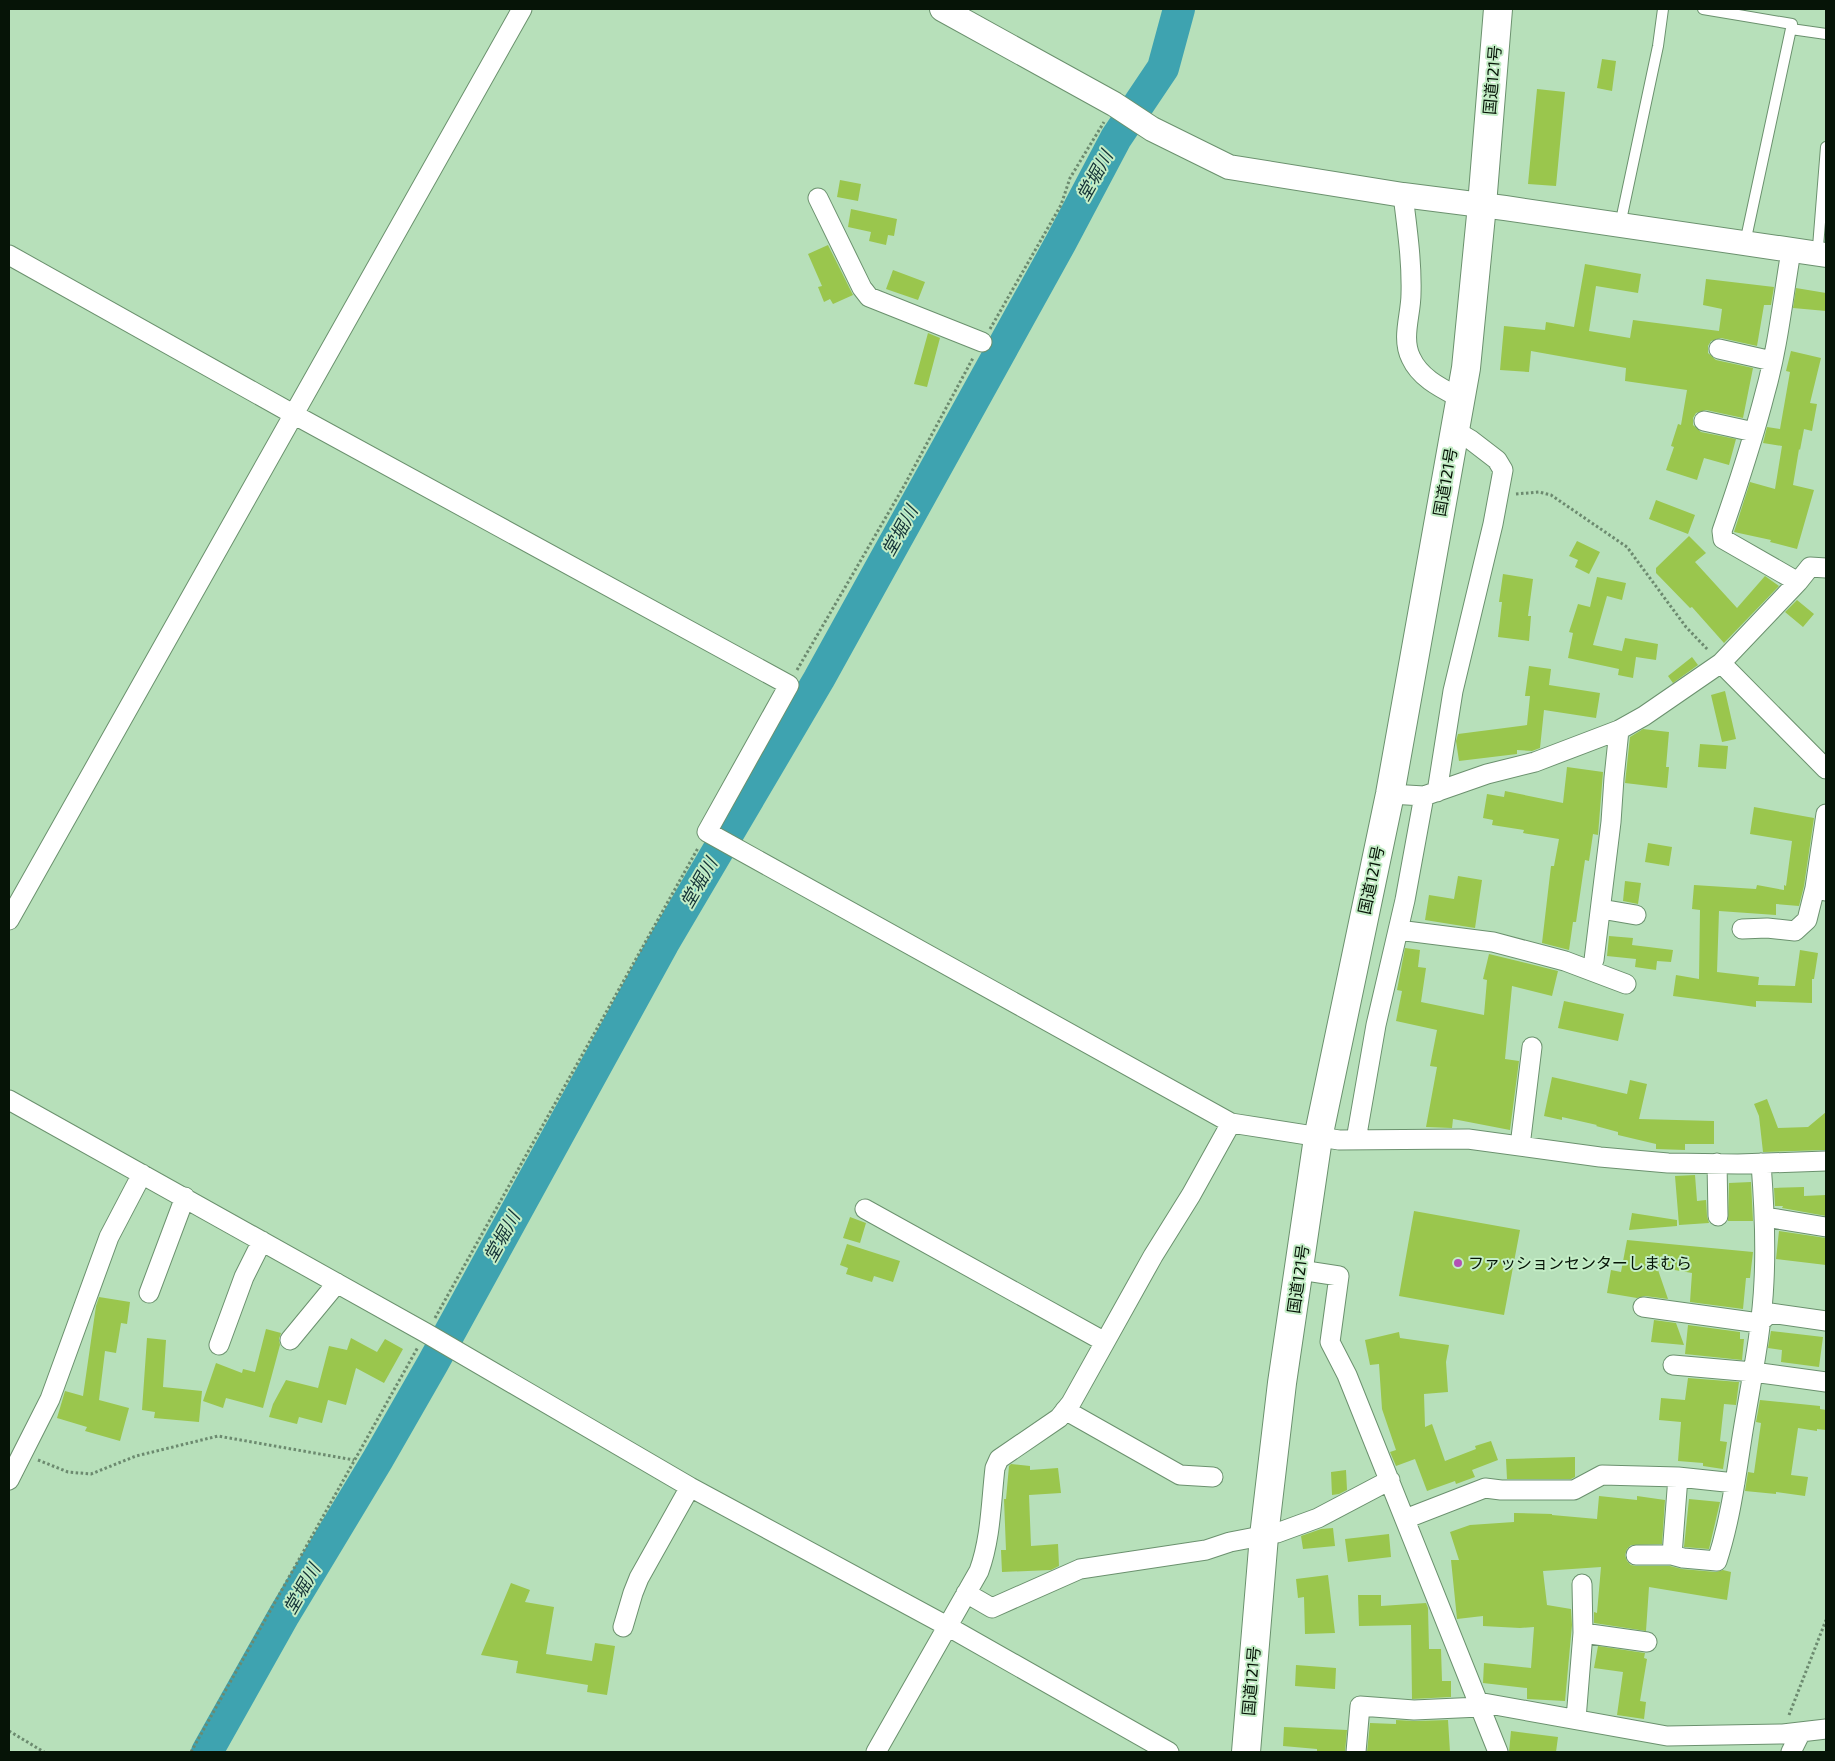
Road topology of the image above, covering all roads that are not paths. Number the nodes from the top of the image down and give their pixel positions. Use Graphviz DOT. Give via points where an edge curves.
graph roads {
  1 [pos="522,9"];
  2 [pos="942,9"];
  3 [pos="1498,9"];
  4 [pos="1664,9"];
  5 [pos="1703,9"];
  6 [pos="1791,29"];
  7 [pos="1826,34"];
  8 [pos="1826,147"];
  9 [pos="1403,195"];
  10 [pos="818,198"];
  11 [pos="1482,205"];
  12 [pos="1620,225"];
  13 [pos="1745,243"];
  14 [pos="1790,251"];
  15 [pos="1822,251"];
  16 [pos="9,255"];
  17 [pos="982,342"];
  18 [pos="1718,349"];
  19 [pos="1772,361"];
  20 [pos="1460,398"];
  21 [pos="293,414"];
  22 [pos="1704,422"];
  23 [pos="1454,430"];
  24 [pos="1754,432"];
  25 [pos="1826,568"];
  26 [pos="1798,582"];
  27 [pos="1721,663"];
  28 [pos="1619,730"];
  29 [pos="1826,769"];
  30 [pos="1390,794"];
  31 [pos="1431,794"];
  32 [pos="1826,814"];
  33 [pos="1820,890"];
  34 [pos="1601,909"];
  35 [pos="1636,915"];
  36 [pos="9,920"];
  37 [pos="1742,929"];
  38 [pos="1398,930"];
  39 [pos="1594,960"];
  40 [pos="1626,984"];
  41 [pos="1532,1047"];
  42 [pos="9,1100"];
  43 [pos="1231,1124"];
  44 [pos="1318,1138"];
  45 [pos="1356,1140"];
  46 [pos="1520,1146"];
  47 [pos="1826,1161"];
  48 [pos="1717,1163"];
  49 [pos="1761,1163"];
  50 [pos="142,1174"];
  51 [pos="185,1197"];
  52 [pos="865,1209"];
  53 [pos="1718,1216"];
  54 [pos="1765,1218"];
  55 [pos="1826,1227"];
  56 [pos="262,1240"];
  57 [pos="1300,1270"];
  58 [pos="337,1283"];
  59 [pos="149,1293"];
  60 [pos="1643,1307"];
  61 [pos="1826,1321"];
  62 [pos="1759,1324"];
  63 [pos="290,1340"];
  64 [pos="1105,1342"];
  65 [pos="219,1345"];
  66 [pos="1673,1365"];
  67 [pos="1753,1372"];
  68 [pos="1826,1382"];
  69 [pos="1065,1410"];
  70 [pos="1213,1477"];
  71 [pos="1678,1477"];
  72 [pos="9,1480"];
  73 [pos="1390,1480"];
  74 [pos="1735,1483"];
  75 [pos="690,1487"];
  76 [pos="1406,1518"];
  77 [pos="1264,1536"];
  78 [pos="1636,1555"];
  79 [pos="1672,1555"];
  80 [pos="1582,1584"];
  81 [pos="966,1593"];
  82 [pos="947,1626"];
  83 [pos="623,1627"];
  84 [pos="1583,1633"];
  85 [pos="1647,1642"];
  86 [pos="1479,1704"];
  87 [pos="1576,1719"];
  88 [pos="1826,1729"];
  89 [pos="1792,1733"];
  90 [pos="876,1752"];
  91 [pos="1169,1752"];
  92 [pos="1246,1752"];
  93 [pos="1356,1752"];
  94 [pos="1498,1752"];
  95 [pos="1791,1752"];
  1 -- 21 [label="street"];
  2 -- 9 [label="street" via="1114,104 1152,129 1229,168"];
  3 -- 11 [label="highway, 国道121号"];
  4 -- 12 [label="lane"];
  5 -- 6 [label="lane" via="1792,24"];
  6 -- 7 [label="lane"];
  6 -- 13 [label="lane"];
  8 -- 15 [label="lane"];
  9 -- 11 [label="street"];
  9 -- 20 [label="street" via="1412,295 1406,345 1416,366 1430,381"];
  10 -- 17 [label="street" via="868,297"];
  11 -- 12 [label="street"];
  11 -- 20 [label="highway, 国道121号" via="1466,368"];
  12 -- 13 [label="street"];
  13 -- 14 [label="street"];
  14 -- 15 [label="street"];
  14 -- 19 [label="street"];
  16 -- 21 [label="street"];
  18 -- 19 [label="street"];
  19 -- 24 [label="street"];
  20 -- 23 [label="highway, 国道121号"];
  21 -- 36 [label="street"];
  21 -- 43 [label="street" via="789,685 707,832"];
  22 -- 24 [label="street"];
  23 -- 30 [label="highway, 国道121号"];
  23 -- 31 [label="street" via="1497,460 1503,470"];
  24 -- 26 [label="street" via="1722,531 1723,539"];
  25 -- 26 [label="street" via="1810,567"];
  26 -- 27 [label="street"];
  27 -- 28 [label="street"];
  27 -- 29 [label="street"];
  28 -- 31 [label="street" via="1535,762 1487,774"];
  28 -- 34 [label="street"];
  30 -- 31 [label="street"];
  30 -- 44 [label="highway, 国道121号"];
  31 -- 38 [label="street"];
  32 -- 33 [label="street"];
  33 -- 37 [label="street" via="1807,920 1795,932"];
  34 -- 35 [label="street"];
  34 -- 39 [label="street"];
  38 -- 40 [label="street" via="1493,942 1564,961"];
  38 -- 45 [label="street" via="1376,1025"];
  41 -- 46 [label="street"];
  42 -- 50 [label="street"];
  43 -- 44 [label="street"];
  43 -- 64 [label="street"];
  44 -- 45 [label="street"];
  44 -- 57 [label="highway, 国道121号"];
  45 -- 46 [label="street" via="1468,1138"];
  46 -- 48 [label="street" via="1668,1163"];
  47 -- 49 [label="street"];
  48 -- 49 [label="street"];
  48 -- 53 [label="street"];
  49 -- 54 [label="street"];
  50 -- 51 [label="street"];
  50 -- 72 [label="street" via="109,1236 50,1399"];
  51 -- 56 [label="street"];
  51 -- 59 [label="street"];
  52 -- 64 [label="street"];
  54 -- 55 [label="street"];
  54 -- 62 [label="street" via="1764,1282"];
  56 -- 58 [label="street"];
  56 -- 65 [label="street" via="244,1277"];
  57 -- 73 [label="street" via="1338,1276 1330,1342"];
  57 -- 77 [label="highway, 国道121号" via="1282,1383"];
  58 -- 63 [label="street"];
  58 -- 75 [label="street"];
  60 -- 62 [label="street"];
  61 -- 62 [label="street" via="1770,1313"];
  62 -- 67 [label="street"];
  64 -- 69 [label="street"];
  66 -- 67 [label="street"];
  67 -- 68 [label="street"];
  67 -- 74 [label="street"];
  69 -- 70 [label="street" via="1180,1475"];
  69 -- 81 [label="street" via="1059,1418 999,1459 995,1468 985,1557"];
  71 -- 74 [label="street"];
  71 -- 76 [label="street" via="1602,1475 1574,1490 1485,1488"];
  71 -- 79 [label="street"];
  73 -- 76 [label="street"];
  73 -- 77 [label="street" via="1318,1518"];
  74 -- 79 [label="street" via="1717,1561"];
  75 -- 82 [label="street"];
  75 -- 83 [label="street" via="639,1578"];
  76 -- 86 [label="street"];
  77 -- 81 [label="street" via="1206,1550 1080,1569 992,1608"];
  77 -- 92 [label="highway, 国道121号"];
  78 -- 79 [label="street"];
  80 -- 84 [label="street"];
  81 -- 82 [label="street"];
  82 -- 90 [label="street"];
  82 -- 91 [label="street"];
  84 -- 85 [label="street"];
  84 -- 87 [label="street"];
  86 -- 87 [label="street"];
  86 -- 93 [label="street" via="1414,1710 1360,1706"];
  86 -- 94 [label="street"];
  87 -- 89 [label="street" via="1667,1736"];
  88 -- 89 [label="street"];
  89 -- 95 [label="street"];
}
